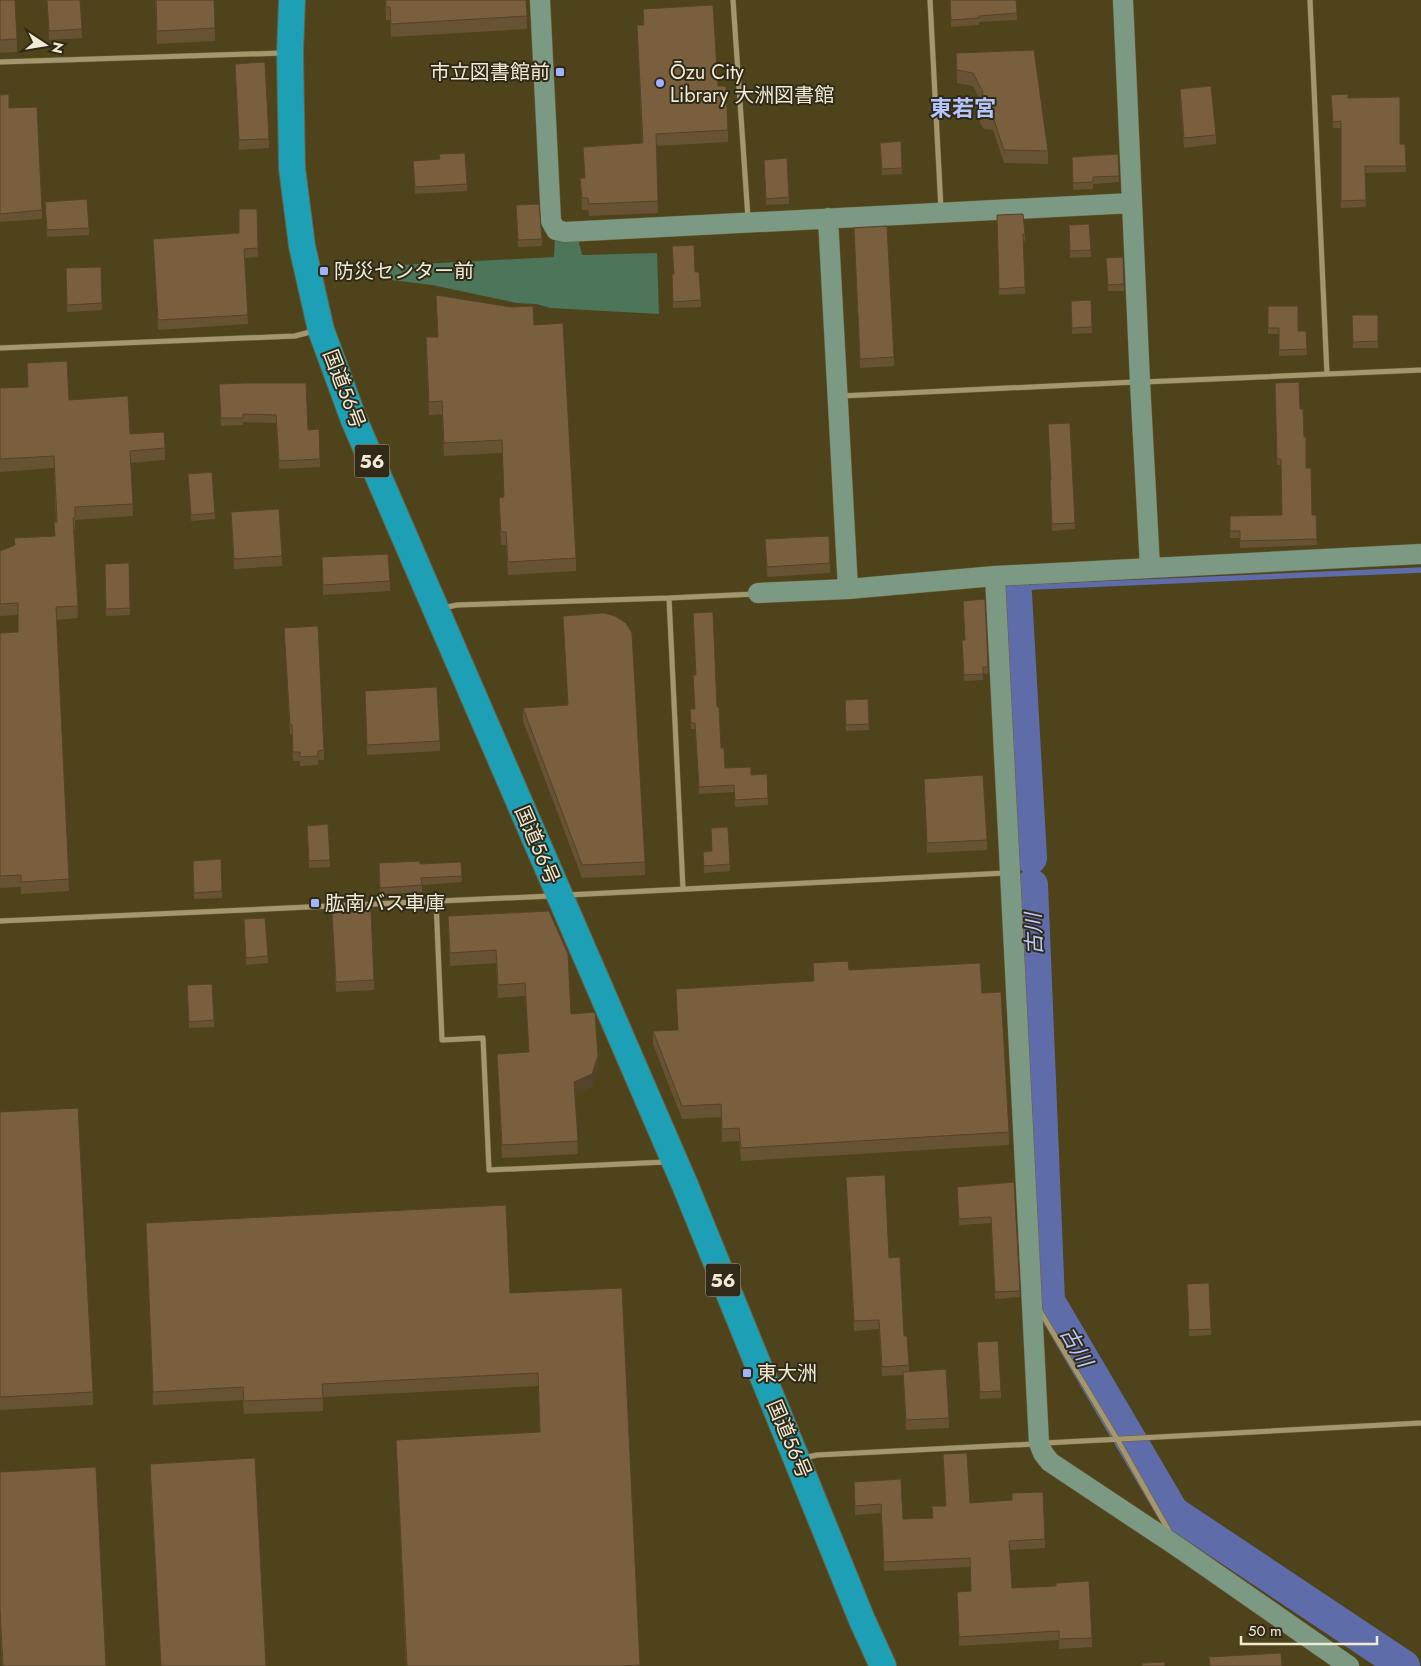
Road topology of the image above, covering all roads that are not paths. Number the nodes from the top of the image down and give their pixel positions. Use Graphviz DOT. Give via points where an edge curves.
graph roads {
  1 [pos="292,0"];
  2 [pos="540,0"];
  3 [pos="734,0"];
  4 [pos="930,0"];
  5 [pos="1123,0"];
  6 [pos="1310,0"];
  7 [pos="290,53"];
  8 [pos="0,62"];
  9 [pos="1132,203"];
  10 [pos="941,212"];
  11 [pos="828,218"];
  12 [pos="748,221"];
  13 [pos="321,330"];
  14 [pos="0,348"];
  15 [pos="1421,370"];
  16 [pos="1327,374"];
  17 [pos="1140,382"];
  18 [pos="838,396"];
  19 [pos="1421,554"];
  20 [pos="1150,567"];
  21 [pos="995,576"];
  22 [pos="848,589"];
  23 [pos="758,593"];
  24 [pos="669,598"];
  25 [pos="436,609"];
  26 [pos="1010,873"];
  27 [pos="683,889"];
  28 [pos="559,896"];
  29 [pos="436,901"];
  30 [pos="0,922"];
  31 [pos="674,1161"];
  32 [pos="1032,1298"];
  33 [pos="1421,1423"];
  34 [pos="1117,1439"];
  35 [pos="1039,1443"];
  36 [pos="798,1460"];
  37 [pos="1178,1547"];
  38 [pos="883,1666"];
  39 [pos="1349,1666"];
  1 -- 7 [label="highway, 国道56号 / 56"];
  2 -- 12 [label="street" via="551,221 556,230"];
  3 -- 12 [label="street"];
  4 -- 10 [label="street"];
  5 -- 9 [label="street"];
  6 -- 16 [label="street"];
  7 -- 8 [label="street"];
  7 -- 13 [label="highway, 国道56号 / 56" via="292,168 302,246"];
  9 -- 10 [label="street"];
  9 -- 17 [label="street"];
  10 -- 11 [label="street"];
  11 -- 12 [label="street"];
  11 -- 18 [label="street"];
  13 -- 14 [label="street" via="295,336"];
  13 -- 25 [label="highway, 国道56号 / 56" via="354,420"];
  15 -- 16 [label="street"];
  16 -- 17 [label="street"];
  17 -- 18 [label="street"];
  17 -- 20 [label="street"];
  18 -- 22 [label="street"];
  19 -- 20 [label="street"];
  20 -- 21 [label="street"];
  21 -- 22 [label="street"];
  21 -- 26 [label="street"];
  22 -- 23 [label="street"];
  23 -- 24 [label="street"];
  24 -- 25 [label="street" via="457,605"];
  24 -- 27 [label="street"];
  25 -- 28 [label="highway, 国道56号 / 56"];
  26 -- 27 [label="street"];
  26 -- 32 [label="street"];
  27 -- 28 [label="street"];
  28 -- 29 [label="street"];
  28 -- 31 [label="highway, 国道56号 / 56"];
  29 -- 30 [label="street"];
  29 -- 31 [label="street" via="442,1040 483,1038 489,1170"];
  31 -- 36 [label="highway, 国道56号 / 56"];
  32 -- 34 [label="street"];
  32 -- 35 [label="street"];
  33 -- 34 [label="street"];
  34 -- 35 [label="street"];
  34 -- 37 [label="street"];
  35 -- 36 [label="street" via="817,1455"];
  35 -- 37 [label="street" via="1050,1462"];
  36 -- 38 [label="highway, 国道56号 / 56"];
  37 -- 39 [label="street"];
}
